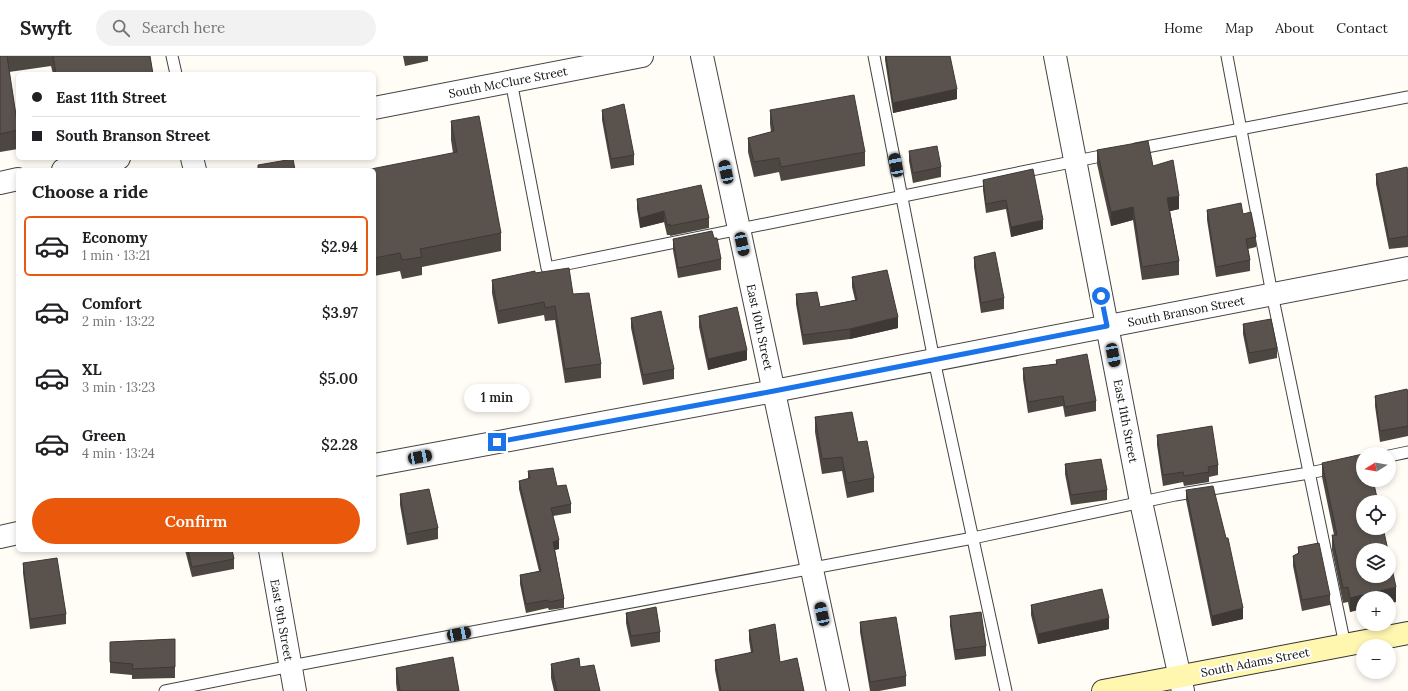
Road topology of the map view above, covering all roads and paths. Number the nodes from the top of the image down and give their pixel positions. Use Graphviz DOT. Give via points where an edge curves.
graph roads {
  1 [pos="172,56"];
  2 [pos="642,56"];
  3 [pos="702,56"];
  4 [pos="874,56"];
  5 [pos="1055,56"];
  6 [pos="1227,56"];
  7 [pos="176,72"];
  8 [pos="511,81"];
  9 [pos="1408,97"];
  10 [pos="376,108"];
  11 [pos="1241,129"];
  12 [pos="110,160"];
  13 [pos="1075,161"];
  14 [pos="72,168"];
  15 [pos="16,179"];
  16 [pos="0,183"];
  17 [pos="902,196"];
  18 [pos="739,230"];
  19 [pos="1408,268"];
  20 [pos="1272,294"];
  21 [pos="1107,326"];
  22 [pos="934,360"];
  23 [pos="774,391"];
  24 [pos="1408,452"];
  25 [pos="1396,455"];
  26 [pos="1356,463"];
  27 [pos="376,466"];
  28 [pos="1309,473"];
  29 [pos="1141,502"];
  30 [pos="16,533"];
  31 [pos="0,537"];
  32 [pos="973,538"];
  33 [pos="270,552"];
  34 [pos="812,568"];
  35 [pos="1408,633"];
  36 [pos="1344,645"];
  37 [pos="291,666"];
  38 [pos="1182,683"];
  39 [pos="165,691"];
  40 [pos="295,691"];
  41 [pos="838,691"];
  42 [pos="1006,691"];
  43 [pos="1103,691"];
  1 -- 7 [label="lane"];
  2 -- 8 [label="street, South McClure Street"];
  3 -- 18 [label="street, East 10th Street"];
  4 -- 17 [label="lane"];
  5 -- 13 [label="street, East 11th Street"];
  6 -- 11 [label="lane"];
  8 -- 10 [label="street, South McClure Street"];
  8 -- 18 [label="lane" via="547,268"];
  9 -- 11 [label="lane"];
  11 -- 13 [label="lane"];
  11 -- 20 [label="lane"];
  12 -- 14 [label="street"];
  13 -- 17 [label="lane"];
  13 -- 21 [label="street, East 11th Street"];
  15 -- 16 [label="street"];
  17 -- 18 [label="lane"];
  17 -- 22 [label="lane"];
  18 -- 23 [label="street, East 10th Street"];
  19 -- 20 [label="street, South Branson Street"];
  20 -- 21 [label="street, South Branson Street"];
  20 -- 28 [label="lane"];
  21 -- 22 [label="street, South Branson Street"];
  21 -- 29 [label="street, East 11th Street"];
  22 -- 23 [label="street, South Branson Street"];
  22 -- 32 [label="lane"];
  23 -- 27 [label="street, South Branson Street"];
  23 -- 34 [label="street, East 10th Street"];
  24 -- 25 [label="lane"];
  26 -- 28 [label="lane"];
  28 -- 29 [label="lane"];
  28 -- 36 [label="lane"];
  29 -- 32 [label="lane"];
  29 -- 38 [label="street, East 11th Street"];
  30 -- 31 [label="street"];
  32 -- 34 [label="lane"];
  32 -- 42 [label="lane"];
  33 -- 37 [label="street, East 9th Street"];
  34 -- 37 [label="lane"];
  34 -- 41 [label="street, East 10th Street"];
  35 -- 36 [label="main road, South Adams Street"];
  36 -- 38 [label="main road, South Adams Street"];
  37 -- 39 [label="lane"];
  37 -- 40 [label="street, East 9th Street"];
  38 -- 43 [label="main road, South Adams Street"];
}
